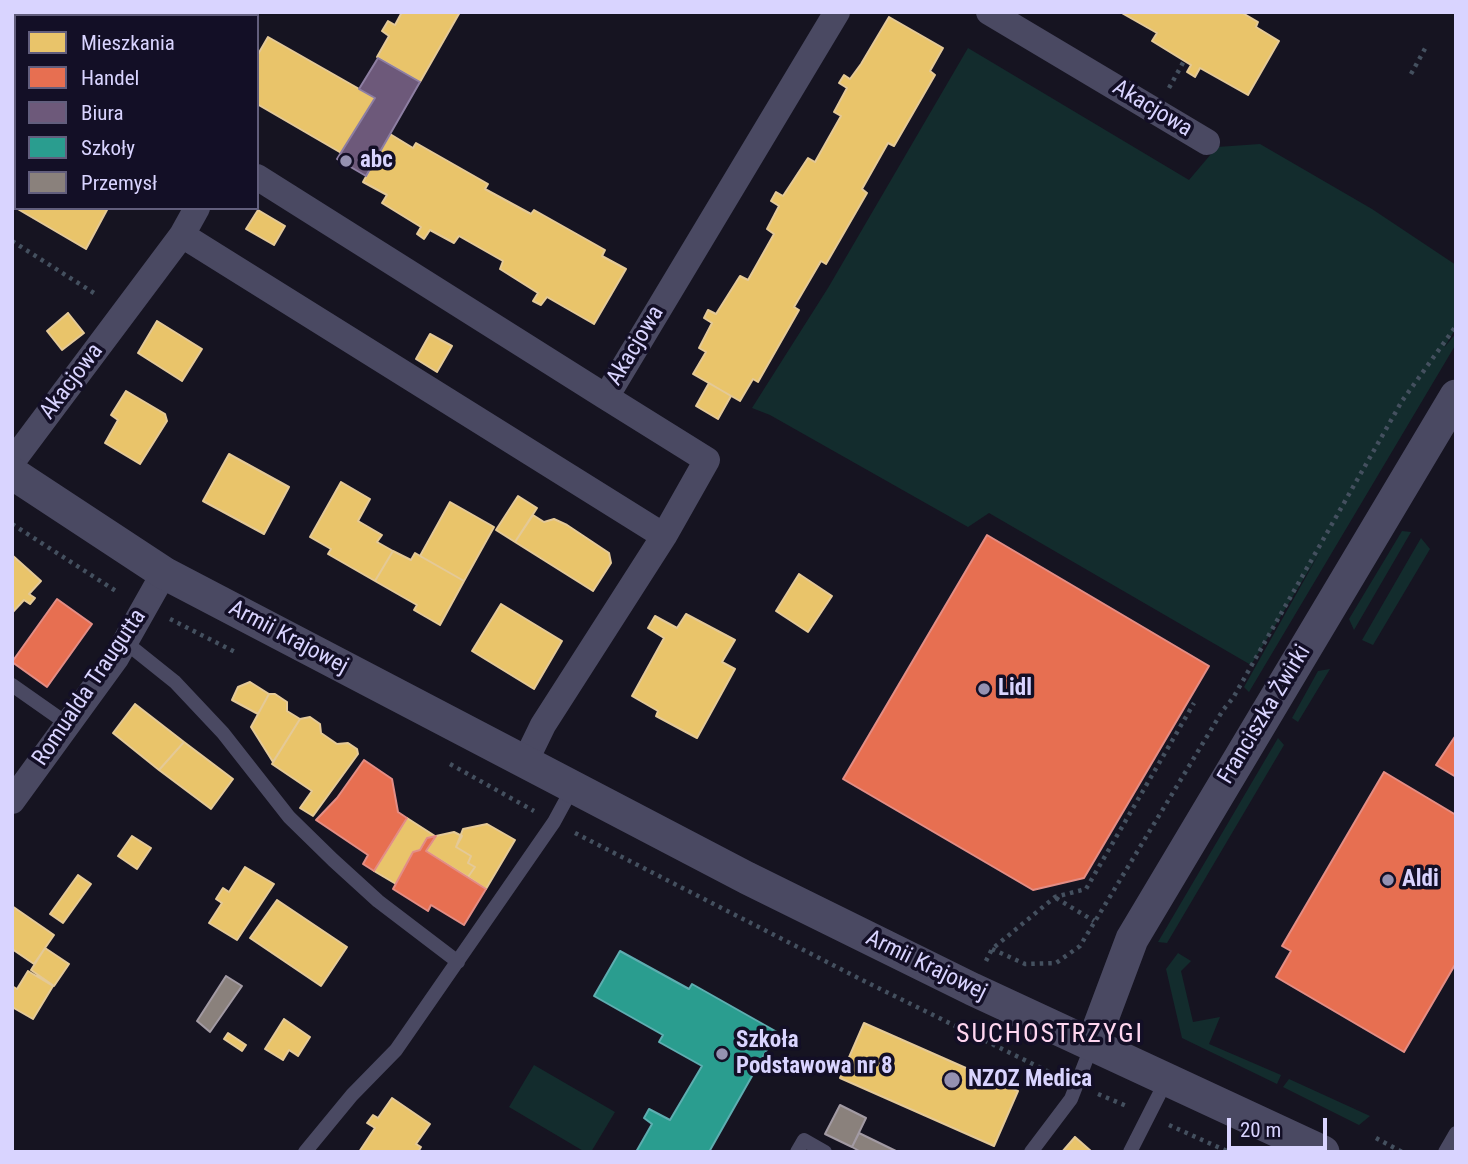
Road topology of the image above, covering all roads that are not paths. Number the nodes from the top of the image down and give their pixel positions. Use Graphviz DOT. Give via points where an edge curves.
graph roads {
  1 [pos="837,12"];
  2 [pos="989,12"];
  3 [pos="1208,142"];
  4 [pos="259,178"];
  5 [pos="196,210"];
  6 [pos="182,235"];
  7 [pos="1456,396"];
  8 [pos="606,397"];
  9 [pos="12,462"];
  10 [pos="12,473"];
  11 [pos="664,536"];
  12 [pos="164,573"];
  13 [pos="125,642"];
  14 [pos="12,685"];
  15 [pos="69,724"];
  16 [pos="525,762"];
  17 [pos="573,787"];
  18 [pos="12,801"];
  19 [pos="458,962"];
  20 [pos="1093,1043"];
  21 [pos="1167,1078"];
  22 [pos="1456,1133"];
  23 [pos="305,1152"];
  24 [pos="797,1152"];
  25 [pos="825,1152"];
  26 [pos="1031,1152"];
  27 [pos="1130,1152"];
  28 [pos="1324,1152"];
  29 [pos="1445,1152"];
  1 -- 8 [label="street, Akacjowa"];
  2 -- 3 [label="street, Akacjowa"];
  4 -- 8 [label="street, Akacjowa"];
  5 -- 6 [label="street, Akacjowa"];
  6 -- 9 [label="street, Akacjowa"];
  6 -- 11 [label="street"];
  7 -- 20 [label="street, Franciszka Żwirki" via="1132,939"];
  8 -- 11 [label="street" via="707,460"];
  10 -- 12 [label="street, Armii Krajowej"];
  11 -- 16 [label="street" via="543,725"];
  12 -- 13 [label="street, Romualda Traugutta"];
  12 -- 16 [label="street, Armii Krajowej"];
  13 -- 15 [label="street, Romualda Traugutta"];
  13 -- 19 [label="lane" via="175,682 223,733 289,817 333,860"];
  14 -- 15 [label="lane"];
  15 -- 18 [label="street, Romualda Traugutta"];
  16 -- 17 [label="street, Armii Krajowej"];
  17 -- 19 [label="lane"];
  17 -- 20 [label="street, Armii Krajowej" via="972,989"];
  19 -- 23 [label="lane" via="396,1050"];
  20 -- 21 [label="street, Armii Krajowej"];
  20 -- 26 [label="lane" via="1071,1099"];
  21 -- 27 [label="lane"];
  21 -- 28 [label="street, Armii Krajowej"];
  22 -- 29 [label="lane"];
  24 -- 25 [label="lane" via="804,1140"];
}
